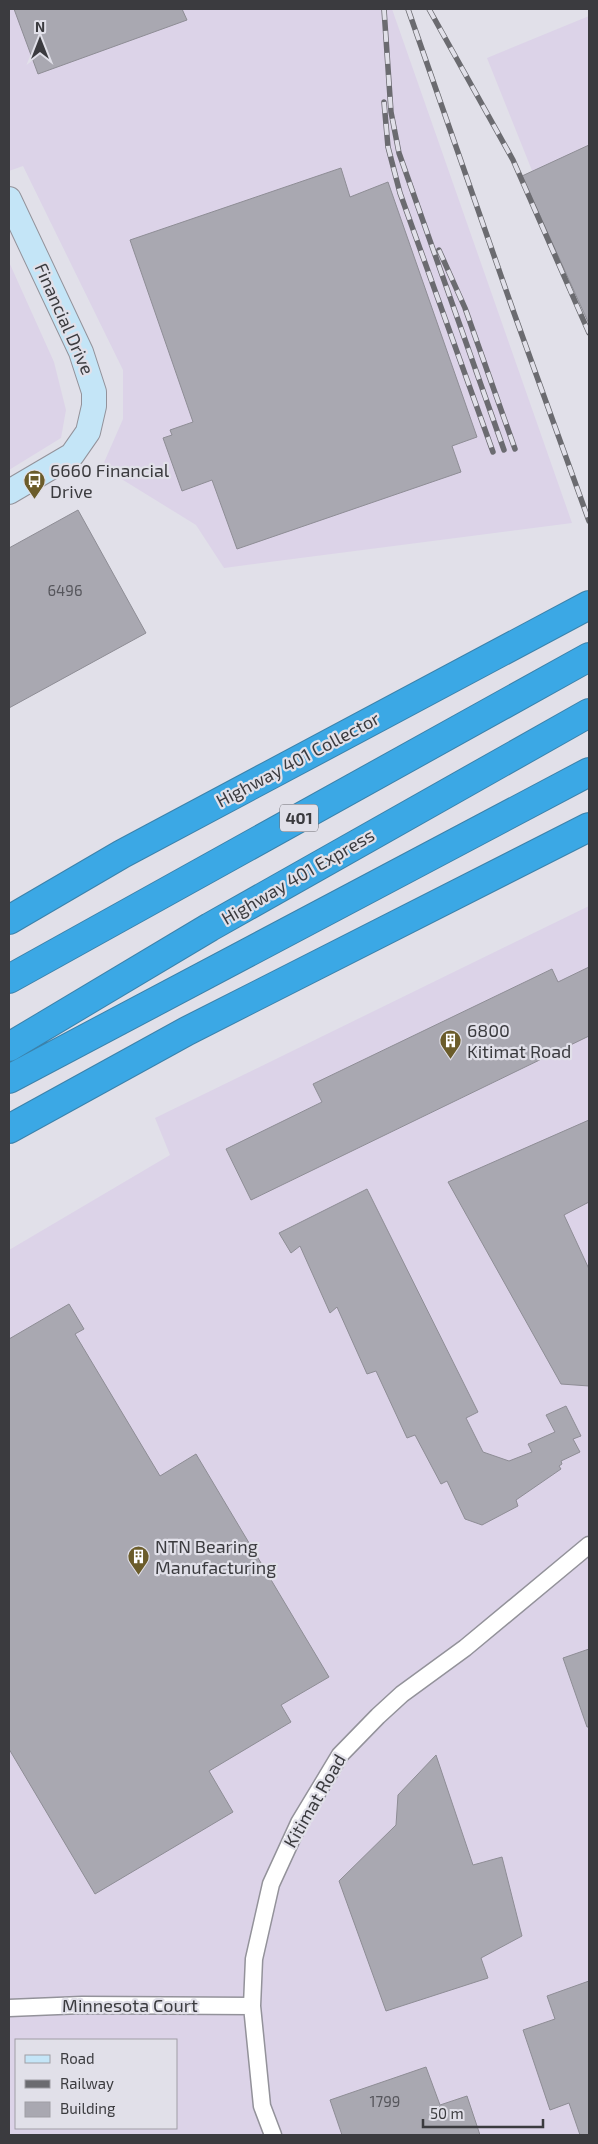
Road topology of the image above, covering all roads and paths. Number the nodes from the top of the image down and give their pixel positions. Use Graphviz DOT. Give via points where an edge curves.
graph roads {
  1 [pos="9,199"];
  2 [pos="9,492"];
  3 [pos="583,609"];
  4 [pos="589,656"];
  5 [pos="589,712"];
  6 [pos="589,772"];
  7 [pos="589,827"];
  8 [pos="9,920"];
  9 [pos="9,979"];
  10 [pos="187,1031"];
  11 [pos="9,1047"];
  12 [pos="9,1079"];
  13 [pos="9,1129"];
  14 [pos="9,1138"];
  15 [pos="589,1545"];
  16 [pos="252,2006"];
  17 [pos="9,2008"];
  18 [pos="273,2135"];
  1 -- 2 [label="street, Financial Drive" via="82,352 94,392 94,406 88,432 72,455"];
  3 -- 8 [label="highway, Highway 401 Collector" via="130,849"];
  4 -- 9 [label="highway, 401"];
  5 -- 11 [label="highway, Highway 401 Express" via="210,927"];
  6 -- 12 [label="highway"];
  7 -- 10 [label="highway"];
  10 -- 13 [label="highway"];
  10 -- 14 [label="highway"];
  15 -- 16 [label="street, Kitimat Road" via="465,1648 402,1694 340,1754 299,1824 271,1884 254,1959"];
  16 -- 17 [label="street, Minnesota Court"];
  16 -- 18 [label="street, Kitimat Road" via="262,2106"];
}
